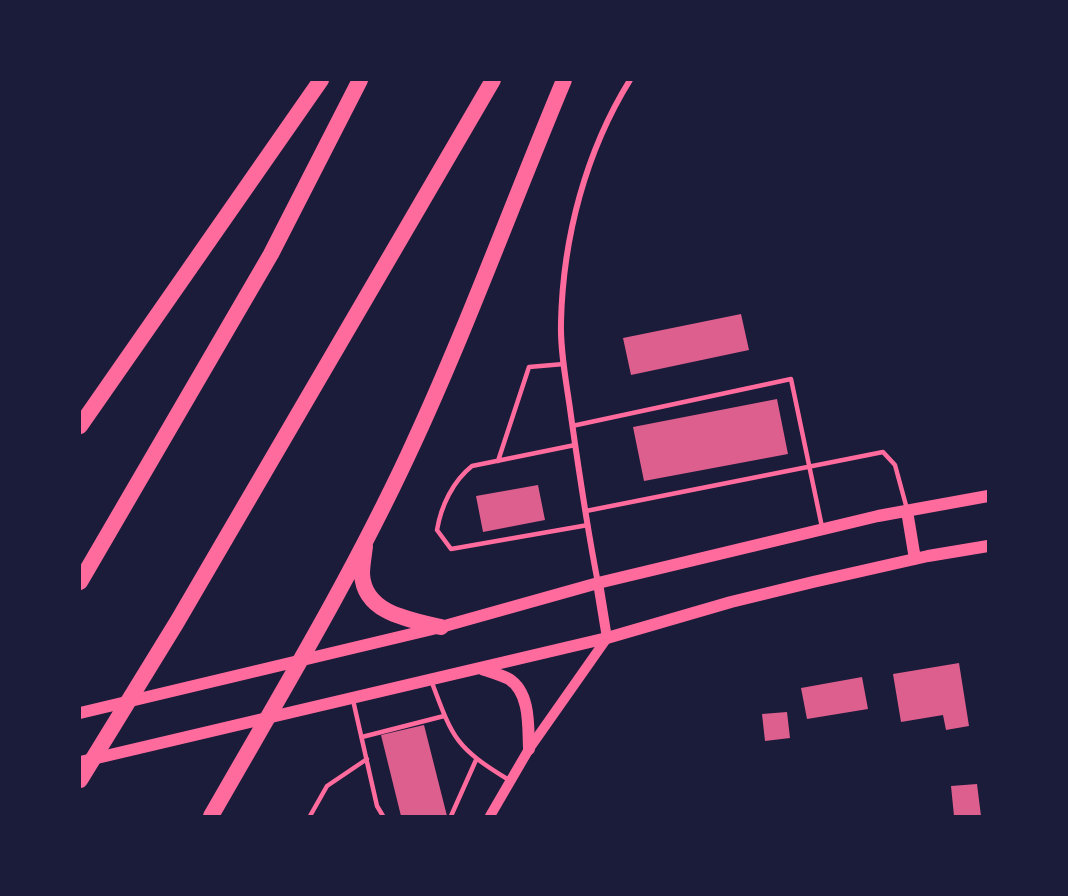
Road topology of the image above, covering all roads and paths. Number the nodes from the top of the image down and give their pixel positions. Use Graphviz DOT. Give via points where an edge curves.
graph roads {
  1 [pos="321,80"];
  2 [pos="360,80"];
  3 [pos="493,80"];
  4 [pos="564,80"];
  5 [pos="630,80"];
  6 [pos="564,364"];
  7 [pos="80,426"];
  8 [pos="572,426"];
  9 [pos="575,445"];
  10 [pos="498,460"];
  11 [pos="811,465"];
  12 [pos="988,496"];
  13 [pos="907,511"];
  14 [pos="586,512"];
  15 [pos="588,525"];
  16 [pos="823,530"];
  17 [pos="367,536"];
  18 [pos="988,546"];
  19 [pos="915,559"];
  20 [pos="80,582"];
  21 [pos="598,583"];
  22 [pos="441,627"];
  23 [pos="607,638"];
  24 [pos="299,660"];
  25 [pos="482,669"];
  26 [pos="431,680"];
  27 [pos="353,697"];
  28 [pos="80,713"];
  29 [pos="268,716"];
  30 [pos="444,716"];
  31 [pos="362,736"];
  32 [pos="529,750"];
  33 [pos="367,759"];
  34 [pos="476,760"];
  35 [pos="80,762"];
  36 [pos="80,780"];
  37 [pos="511,781"];
  38 [pos="211,816"];
  39 [pos="310,816"];
  40 [pos="383,816"];
  41 [pos="451,816"];
  42 [pos="490,816"];
  1 -- 7 [label="highway"];
  2 -- 20 [label="highway" via="271,254"];
  3 -- 36 [label="highway" via="177,622"];
  4 -- 17 [label="highway" via="409,455"];
  5 -- 6 [label="street" via="614,106 583,180 567,259 561,322"];
  6 -- 8 [label="street"];
  6 -- 10 [label="lane" via="529,367"];
  8 -- 9 [label="street"];
  8 -- 11 [label="lane" via="791,379"];
  9 -- 10 [label="lane"];
  9 -- 14 [label="street"];
  10 -- 15 [label="lane" via="472,466 460,475 440,514 437,530 451,549"];
  11 -- 13 [label="lane" via="883,452 895,465"];
  11 -- 14 [label="lane"];
  11 -- 16 [label="lane"];
  12 -- 13 [label="main road"];
  13 -- 16 [label="main road"];
  13 -- 19 [label="main road"];
  14 -- 15 [label="street"];
  15 -- 21 [label="street"];
  16 -- 21 [label="main road"];
  17 -- 22 [label="highway" via="362,576 371,600 393,615"];
  17 -- 24 [label="highway"];
  18 -- 19 [label="main road"];
  19 -- 23 [label="main road" via="731,602"];
  21 -- 22 [label="main road"];
  21 -- 23 [label="street"];
  22 -- 24 [label="main road"];
  23 -- 25 [label="main road"];
  23 -- 32 [label="street"];
  24 -- 28 [label="main road"];
  24 -- 29 [label="highway"];
  25 -- 26 [label="main road"];
  25 -- 32 [label="main road" via="511,680 524,698"];
  26 -- 27 [label="main road"];
  26 -- 30 [label="lane"];
  27 -- 29 [label="main road"];
  27 -- 31 [label="lane"];
  29 -- 35 [label="main road"];
  29 -- 38 [label="highway"];
  30 -- 31 [label="lane"];
  30 -- 34 [label="lane" via="450,731"];
  31 -- 33 [label="lane"];
  32 -- 37 [label="street"];
  33 -- 39 [label="lane" via="327,786"];
  33 -- 40 [label="lane" via="377,806"];
  34 -- 37 [label="lane"];
  34 -- 41 [label="lane"];
  37 -- 42 [label="street"];
}
